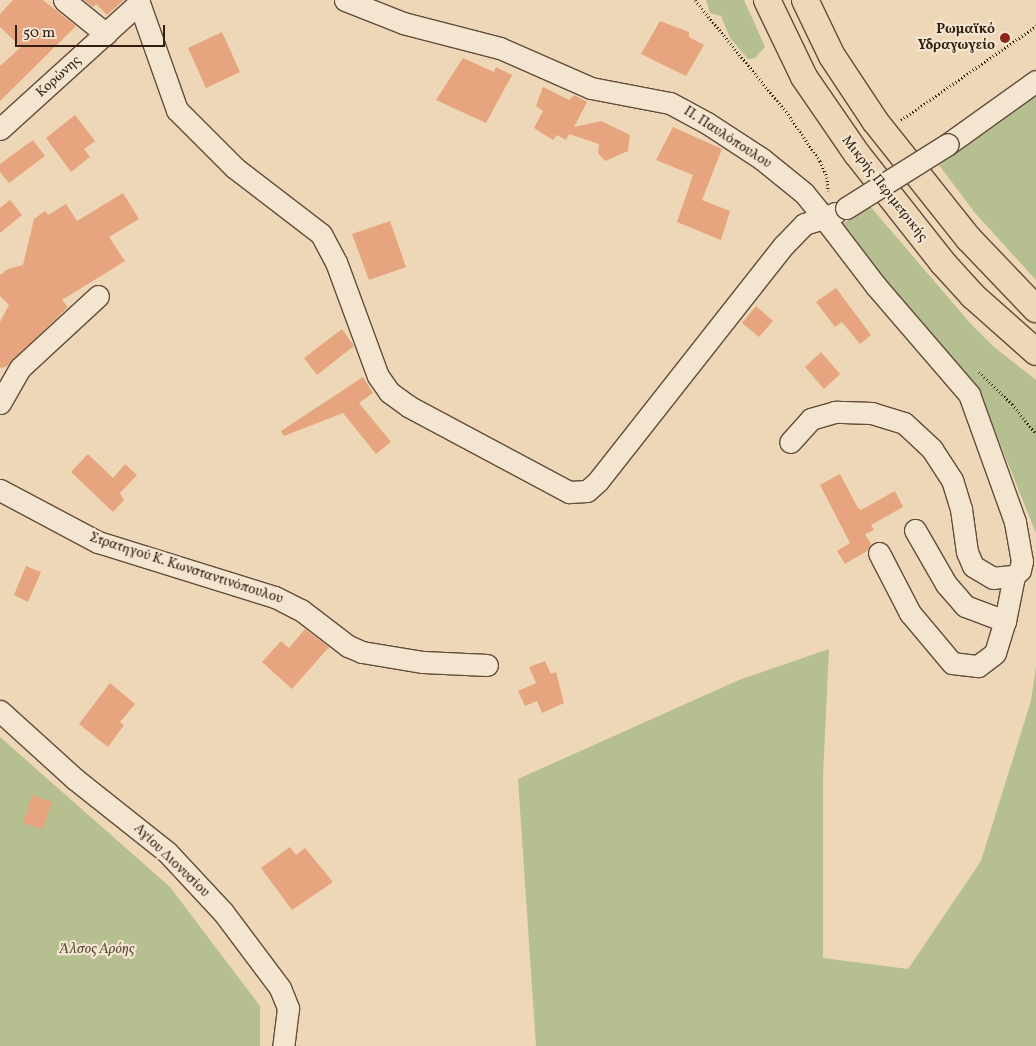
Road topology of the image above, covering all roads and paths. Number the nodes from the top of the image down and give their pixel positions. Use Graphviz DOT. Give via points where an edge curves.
graph roads {
  1 [pos="64,0"];
  2 [pos="345,0"];
  3 [pos="695,0"];
  4 [pos="767,0"];
  5 [pos="805,0"];
  6 [pos="139,2"];
  7 [pos="1036,26"];
  8 [pos="106,34"];
  9 [pos="1036,81"];
  10 [pos="0,129"];
  11 [pos="883,132"];
  12 [pos="827,177"];
  13 [pos="824,218"];
  14 [pos="98,296"];
  15 [pos="1036,309"];
  16 [pos="1036,352"];
  17 [pos="0,403"];
  18 [pos="790,442"];
  19 [pos="0,490"];
  20 [pos="915,530"];
  21 [pos="879,553"];
  22 [pos="1014,576"];
  23 [pos="1005,621"];
  24 [pos="487,665"];
  25 [pos="0,710"];
  26 [pos="283,1046"];
  1 -- 8 [label="street"];
  2 -- 13 [label="street, Π. Παυλόπουλου" via="403,23 500,48 591,88 670,104 707,123 770,165 804,193"];
  3 -- 12 [label="path" via="788,114"];
  4 -- 16 [label="main road, Μικρής Περιμετρικής" via="804,77 852,148 943,263 973,296"];
  5 -- 11 [label="main road" via="840,69"];
  6 -- 8 [label="street, Κορώνης"];
  6 -- 13 [label="street" via="177,110 220,154 313,226 325,240 374,369 389,392 408,406 569,492 580,494 594,485 784,245 804,224"];
  7 -- 11 [label="path"];
  8 -- 10 [label="street, Κορώνης"];
  9 -- 13 [label="street, bridge" via="948,144 846,208"];
  11 -- 15 [label="main road" via="968,239"];
  13 -- 22 [label="street, Π. Παυλόπουλου" via="876,286 969,394 1018,532 1022,561"];
  14 -- 17 [label="street" via="20,368"];
  18 -- 22 [label="street" via="811,419 835,412 872,413 904,423 932,449 952,480 961,509 967,552 973,566 993,578"];
  19 -- 24 [label="street, Στρατηγού Κ. Κωνσταντινόπουλου" via="98,542 275,597 301,610 348,646 362,652 423,662"];
  20 -- 23 [label="street" via="946,584 965,606"];
  21 -- 23 [label="street, Π. Παυλόπουλου" via="910,613 952,663 978,666 995,653"];
  22 -- 23 [label="street, Π. Παυλόπουλου"];
  25 -- 26 [label="street, Αγίου Διονυσίου" via="75,779 160,846 223,912 280,988 288,1008"];
}
